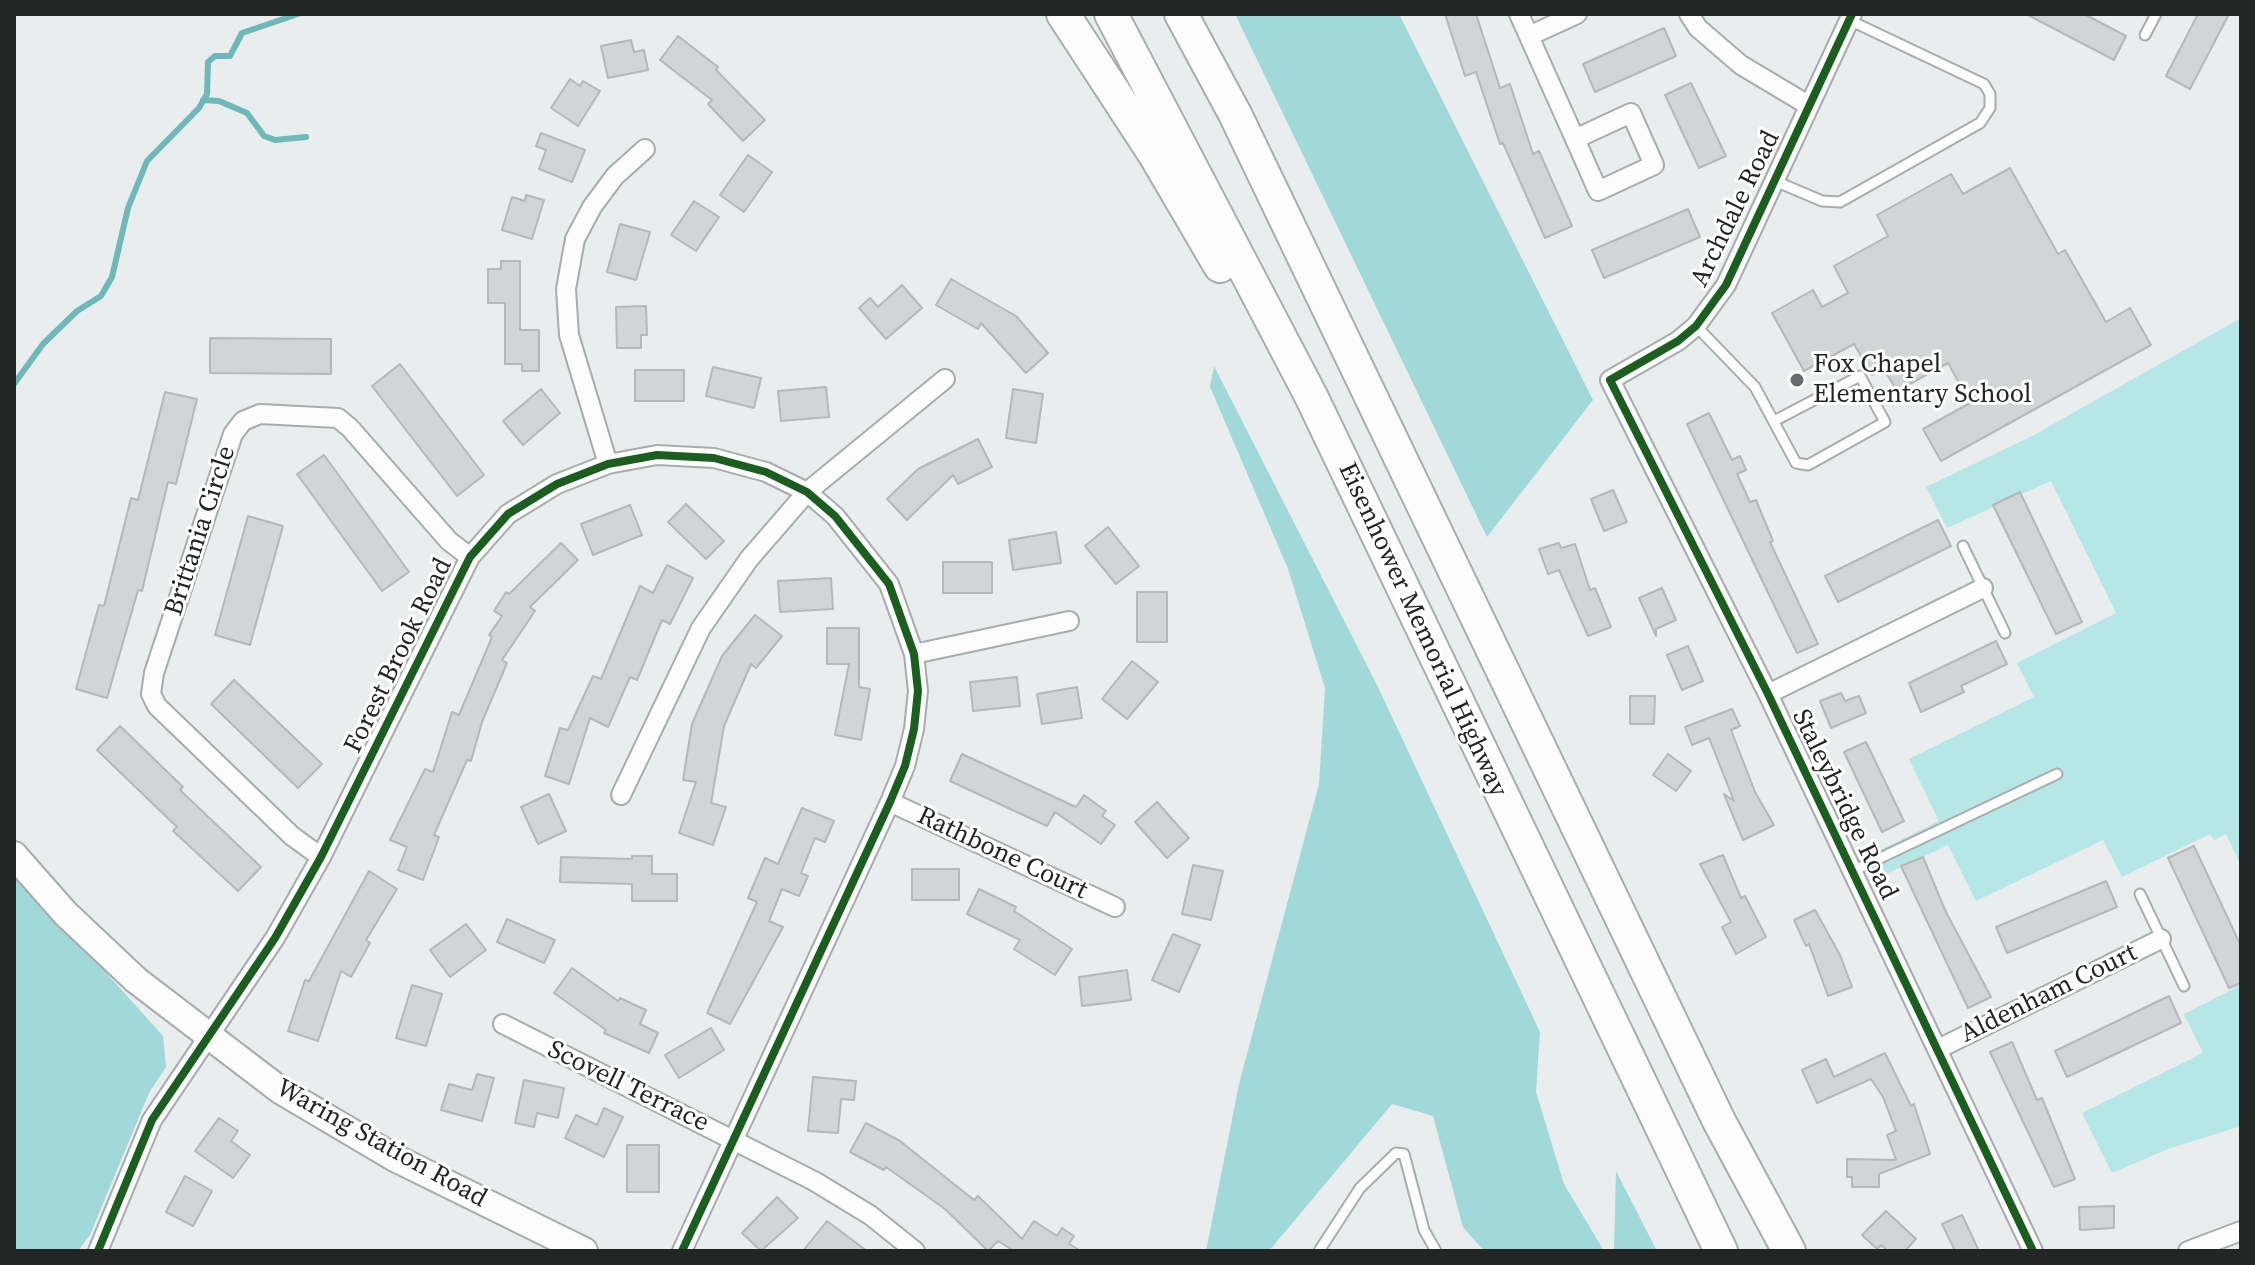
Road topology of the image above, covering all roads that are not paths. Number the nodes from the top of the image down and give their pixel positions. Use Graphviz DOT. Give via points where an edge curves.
graph roads {
  1 [pos="1063,14"];
  2 [pos="1111,14"];
  3 [pos="1181,14"];
  4 [pos="1204,14"];
  5 [pos="1519,14"];
  6 [pos="1577,14"];
  7 [pos="1689,14"];
  8 [pos="2156,14"];
  9 [pos="1850,17"];
  10 [pos="2145,35"];
  11 [pos="1529,36"];
  12 [pos="1808,105"];
  13 [pos="1575,139"];
  14 [pos="645,149"];
  15 [pos="1775,181"];
  16 [pos="1271,190"];
  17 [pos="1696,326"];
  18 [pos="945,379"];
  19 [pos="1610,380"];
  20 [pos="1774,421"];
  21 [pos="608,464"];
  22 [pos="807,492"];
  23 [pos="1359,499"];
  24 [pos="1963,546"];
  25 [pos="470,557"];
  26 [pos="1983,588"];
  27 [pos="1069,621"];
  28 [pos="2005,633"];
  29 [pos="914,654"];
  30 [pos="1768,694"];
  31 [pos="2057,774"];
  32 [pos="621,795"];
  33 [pos="890,802"];
  34 [pos="14,855"];
  35 [pos="321,857"];
  36 [pos="1853,871"];
  37 [pos="2140,894"];
  38 [pos="1115,907"];
  39 [pos="2161,939"];
  40 [pos="2184,986"];
  41 [pos="503,1024"];
  42 [pos="206,1036"];
  43 [pos="1938,1049"];
  44 [pos="734,1140"];
  45 [pos="2241,1231"];
  46 [pos="98,1251"];
  47 [pos="584,1251"];
  48 [pos="682,1251"];
  49 [pos="915,1251"];
  50 [pos="1319,1251"];
  51 [pos="1436,1251"];
  52 [pos="1721,1251"];
  53 [pos="1789,1251"];
  54 [pos="2033,1251"];
  55 [pos="2188,1251"];
  1 -- 23 [label="highway" via="1155,155"];
  2 -- 23 [label="highway, Eisenhower Memorial Highway" via="1311,396"];
  3 -- 16 [label="highway"];
  4 -- 16 [label="highway"];
  5 -- 11 [label="street"];
  6 -- 11 [label="street"];
  7 -- 12 [label="street" via="1741,65"];
  8 -- 10 [label="lane"];
  9 -- 12 [label="street, Archdale Road"];
  9 -- 15 [label="lane" via="1984,84 1990,108 1980,123 1840,202 1822,201"];
  11 -- 13 [label="street"];
  12 -- 15 [label="street, Archdale Road"];
  13 -- 13 [label="street" via="1598,191 1654,165 1631,113"];
  14 -- 21 [label="street" via="592,207 575,239 566,289 569,335"];
  15 -- 17 [label="street, Archdale Road" via="1726,285"];
  16 -- 53 [label="highway" via="1719,1121"];
  17 -- 19 [label="street, Archdale Road"];
  17 -- 20 [label="lane" via="1755,387"];
  18 -- 22 [label="street"];
  19 -- 30 [label="street, Staleybridge Road"];
  20 -- 20 [label="lane" via="1796,463 1808,465 1885,422 1860,376"];
  21 -- 22 [label="street, Forest Brook Road" via="657,455 714,458 766,472"];
  21 -- 25 [label="street, Forest Brook Road" via="557,484 508,514"];
  22 -- 29 [label="street, Forest Brook Road" via="835,516 889,584"];
  22 -- 32 [label="street" via="749,559 701,628"];
  23 -- 52 [label="highway, Eisenhower Memorial Highway"];
  24 -- 26 [label="lane"];
  25 -- 35 [label="street, Forest Brook Road"];
  25 -- 35 [label="street, Brittania Circle" via="449,541 338,418 260,414 243,421 233,434 151,694 157,706 292,836"];
  26 -- 28 [label="lane"];
  26 -- 30 [label="street"];
  27 -- 29 [label="street"];
  29 -- 33 [label="street, Forest Brook Road" via="914,729"];
  30 -- 36 [label="street, Staleybridge Road"];
  31 -- 36 [label="lane"];
  33 -- 38 [label="street, Rathbone Court"];
  33 -- 44 [label="street, Forest Brook Road"];
  34 -- 42 [label="street, Waring Station Road" via="65,913 136,980"];
  35 -- 42 [label="street, Forest Brook Road" via="275,938"];
  36 -- 43 [label="street, Staleybridge Road"];
  37 -- 39 [label="lane"];
  39 -- 40 [label="lane"];
  39 -- 43 [label="street, Aldenham Court"];
  41 -- 44 [label="street, Scovell Terrace"];
  42 -- 46 [label="street, Forest Brook Road" via="152,1120"];
  42 -- 47 [label="street, Waring Station Road" via="280,1090 395,1158"];
  43 -- 54 [label="street, Staleybridge Road"];
  44 -- 48 [label="street, Forest Brook Road"];
  44 -- 49 [label="street, Scovell Terrace" via="870,1215"];
  45 -- 55 [label="street"];
  50 -- 51 [label="lane" via="1360,1188 1396,1153 1404,1154 1424,1230"];
}
